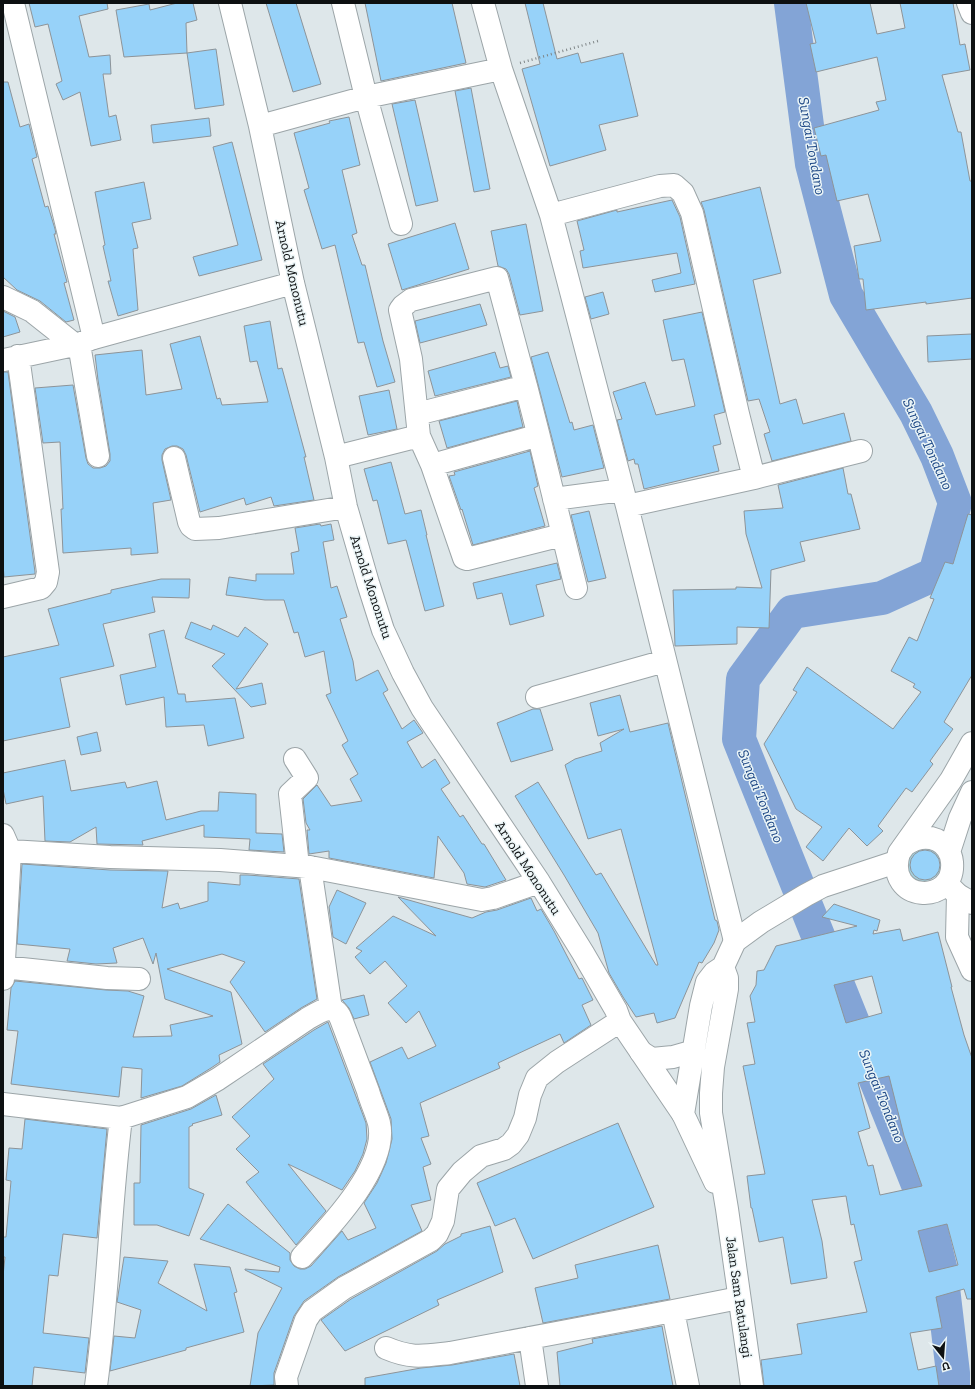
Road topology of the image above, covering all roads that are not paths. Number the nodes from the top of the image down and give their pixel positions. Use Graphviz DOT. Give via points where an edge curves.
graph roads {
  1 [pos="13,3"];
  2 [pos="230,3"];
  3 [pos="343,3"];
  4 [pos="483,3"];
  5 [pos="968,3"];
  6 [pos="972,13"];
  7 [pos="501,69"];
  8 [pos="366,97"];
  9 [pos="260,126"];
  10 [pos="551,215"];
  11 [pos="401,224"];
  12 [pos="293,283"];
  13 [pos="3,297"];
  14 [pos="83,342"];
  15 [pos="10,358"];
  16 [pos="526,386"];
  17 [pos="417,414"];
  18 [pos="420,436"];
  19 [pos="539,437"];
  20 [pos="861,451"];
  21 [pos="98,456"];
  22 [pos="336,457"];
  23 [pos="174,458"];
  24 [pos="432,465"];
  25 [pos="754,478"];
  26 [pos="624,498"];
  27 [pos="554,499"];
  28 [pos="346,507"];
  29 [pos="562,535"];
  30 [pos="576,588"];
  31 [pos="3,597"];
  32 [pos="665,661"];
  33 [pos="537,698"];
  34 [pos="972,743"];
  35 [pos="295,758"];
  36 [pos="972,792"];
  37 [pos="6,843"];
  38 [pos="949,852"];
  39 [pos="901,854"];
  40 [pos="304,867"];
  41 [pos="539,882"];
  42 [pos="959,894"];
  43 [pos="735,941"];
  44 [pos="723,967"];
  45 [pos="972,970"];
  46 [pos="3,971"];
  47 [pos="139,979"];
  48 [pos="331,1009"];
  49 [pos="620,1020"];
  50 [pos="694,1051"];
  51 [pos="641,1052"];
  52 [pos="3,1104"];
  53 [pos="711,1113"];
  54 [pos="121,1118"];
  55 [pos="686,1118"];
  56 [pos="727,1209"];
  57 [pos="302,1257"];
  58 [pos="739,1298"];
  59 [pos="673,1311"];
  60 [pos="530,1338"];
  61 [pos="386,1348"];
  62 [pos="96,1386"];
  63 [pos="287,1386"];
  64 [pos="537,1386"];
  65 [pos="688,1386"];
  66 [pos="752,1386"];
  1 -- 14 [label="main road"];
  2 -- 9 [label="main road, Arnold Mononutu"];
  3 -- 8 [label="main road"];
  4 -- 7 [label="main road"];
  5 -- 6 [label="main road"];
  7 -- 8 [label="main road"];
  7 -- 10 [label="main road"];
  8 -- 9 [label="main road"];
  8 -- 11 [label="main road"];
  9 -- 12 [label="main road, Arnold Mononutu"];
  10 -- 25 [label="main road" via="660,186 674,185 683,193 692,214"];
  10 -- 26 [label="main road"];
  12 -- 14 [label="main road"];
  12 -- 22 [label="main road, Arnold Mononutu"];
  13 -- 14 [label="main road" via="32,311"];
  14 -- 15 [label="main road"];
  14 -- 21 [label="main road"];
  15 -- 31 [label="main road" via="48,572 46,582 41,588"];
  16 -- 17 [label="main road"];
  16 -- 17 [label="main road" via="497,278 410,300 400,310 411,359"];
  16 -- 19 [label="main road"];
  17 -- 18 [label="main road"];
  18 -- 22 [label="main road"];
  18 -- 24 [label="main road"];
  19 -- 24 [label="main road"];
  19 -- 27 [label="main road"];
  20 -- 25 [label="main road"];
  22 -- 28 [label="main road, Arnold Mononutu"];
  23 -- 28 [label="main road" via="189,522 196,529 219,528"];
  24 -- 29 [label="main road" via="464,558"];
  25 -- 26 [label="main road"];
  26 -- 27 [label="main road"];
  26 -- 32 [label="main road"];
  27 -- 29 [label="main road"];
  28 -- 41 [label="main road, Arnold Mononutu" via="383,630 403,673 422,708"];
  29 -- 30 [label="main road"];
  32 -- 33 [label="main road"];
  32 -- 43 [label="main road"];
  34 -- 39 [label="main road" via="951,780"];
  35 -- 40 [label="main road" via="307,778 290,794"];
  36 -- 38 [label="main road"];
  37 -- 40 [label="main road" via="110,857 220,860"];
  37 -- 46 [label="main road"];
  38 -- 39 [label="main road" via="938,840 922,838 913,839"];
  38 -- 42 [label="main road" via="952,860 950,876"];
  39 -- 42 [label="main road" via="897,872 906,887 923,893 940,889"];
  39 -- 43 [label="main road" via="823,886 780,910"];
  40 -- 41 [label="main road" via="482,900"];
  40 -- 48 [label="main road"];
  41 -- 49 [label="main road, Arnold Mononutu" via="583,953"];
  42 -- 45 [label="main road" via="956,937"];
  43 -- 44 [label="main road"];
  44 -- 50 [label="main road" via="707,982"];
  44 -- 53 [label="main road, Jalan Sam Ratulangi" via="727,989 712,1067"];
  46 -- 47 [label="main road"];
  48 -- 54 [label="main road" via="322,1010 307,1019 218,1080 187,1097"];
  48 -- 57 [label="main road" via="340,1016 379,1124 379,1147 376,1158 354,1195"];
  49 -- 51 [label="main road, Arnold Mononutu"];
  49 -- 63 [label="main road" via="537,1078 518,1135 504,1149 480,1156 462,1172 448,1189 443,1221 431,1240 344,1288 312,1311 306,1320 286,1377"];
  50 -- 51 [label="main road" via="662,1059 652,1059"];
  50 -- 55 [label="main road"];
  51 -- 55 [label="main road, Arnold Mononutu"];
  52 -- 54 [label="main road"];
  53 -- 55 [label="main road"];
  53 -- 56 [label="main road, Jalan Sam Ratulangi"];
  54 -- 62 [label="main road"];
  55 -- 56 [label="main road, Jalan Sam Ratulangi"];
  56 -- 58 [label="main road, Jalan Sam Ratulangi"];
  58 -- 59 [label="main road"];
  58 -- 66 [label="main road, Jalan Sam Ratulangi"];
  59 -- 60 [label="main road"];
  59 -- 65 [label="main road"];
  60 -- 61 [label="main road" via="417,1356 400,1354"];
  60 -- 64 [label="main road"];
}
